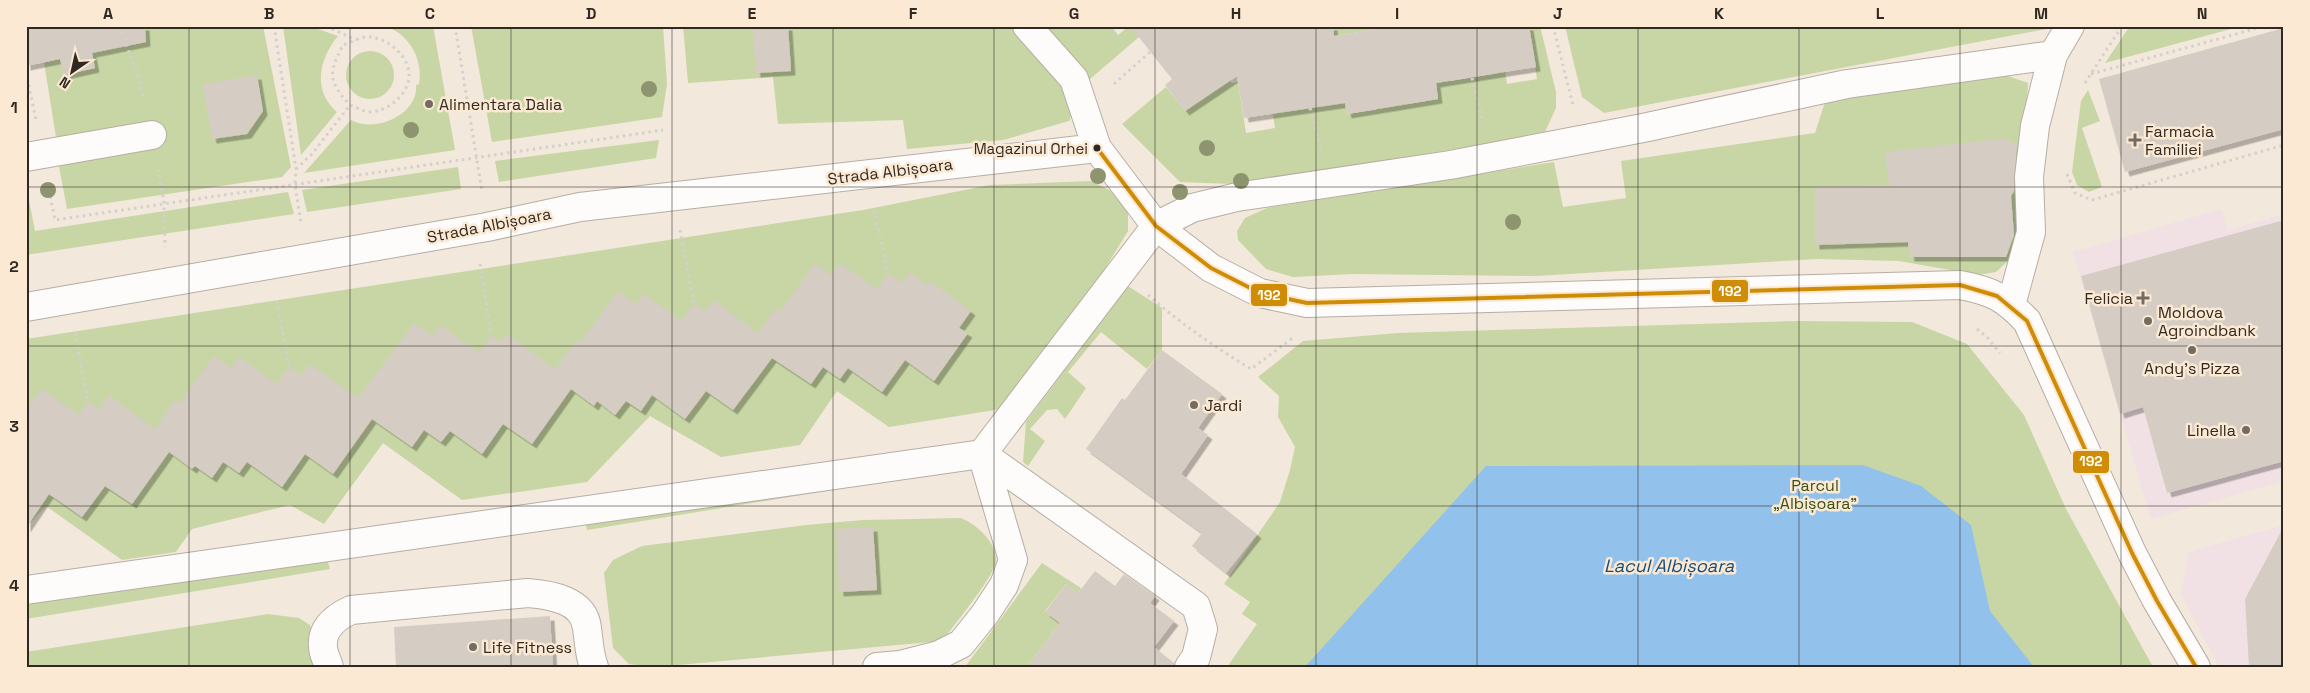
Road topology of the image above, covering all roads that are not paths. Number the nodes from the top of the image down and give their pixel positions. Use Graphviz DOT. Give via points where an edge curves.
graph roads {
  1 [pos="1027,26"];
  2 [pos="2070,26"];
  3 [pos="2053,55"];
  4 [pos="152,135"];
  5 [pos="1097,148"];
  6 [pos="34,156"];
  7 [pos="1156,226"];
  8 [pos="2011,305"];
  9 [pos="26,307"];
  10 [pos="982,454"];
  11 [pos="26,590"];
  12 [pos="329,667"];
  13 [pos="594,667"];
  14 [pos="877,667"];
  15 [pos="1189,667"];
  16 [pos="2196,667"];
  1 -- 5 [label="lane" via="1074,79"];
  2 -- 3 [label="lane"];
  3 -- 7 [label="lane" via="1847,84 1490,158 1237,197 1192,208"];
  3 -- 8 [label="lane" via="2035,126 2029,177 2031,232"];
  4 -- 6 [label="lane"];
  5 -- 7 [label="lane"];
  5 -- 9 [label="lane, Strada Albișoara" via="580,206 480,228"];
  7 -- 8 [label="lane" via="1211,268 1260,293 1307,303 1960,285 1987,290"];
  7 -- 10 [label="lane"];
  8 -- 16 [label="lane" via="2027,321 2132,553"];
  10 -- 11 [label="lane"];
  10 -- 14 [label="lane" via="1012,560 1004,585 986,614 960,644 939,655"];
  10 -- 15 [label="lane" via="1196,606 1203,629 1196,657"];
  12 -- 13 [label="lane" via="322,646 324,633 334,618 350,610 528,594 556,596 575,606 587,626"];
}
